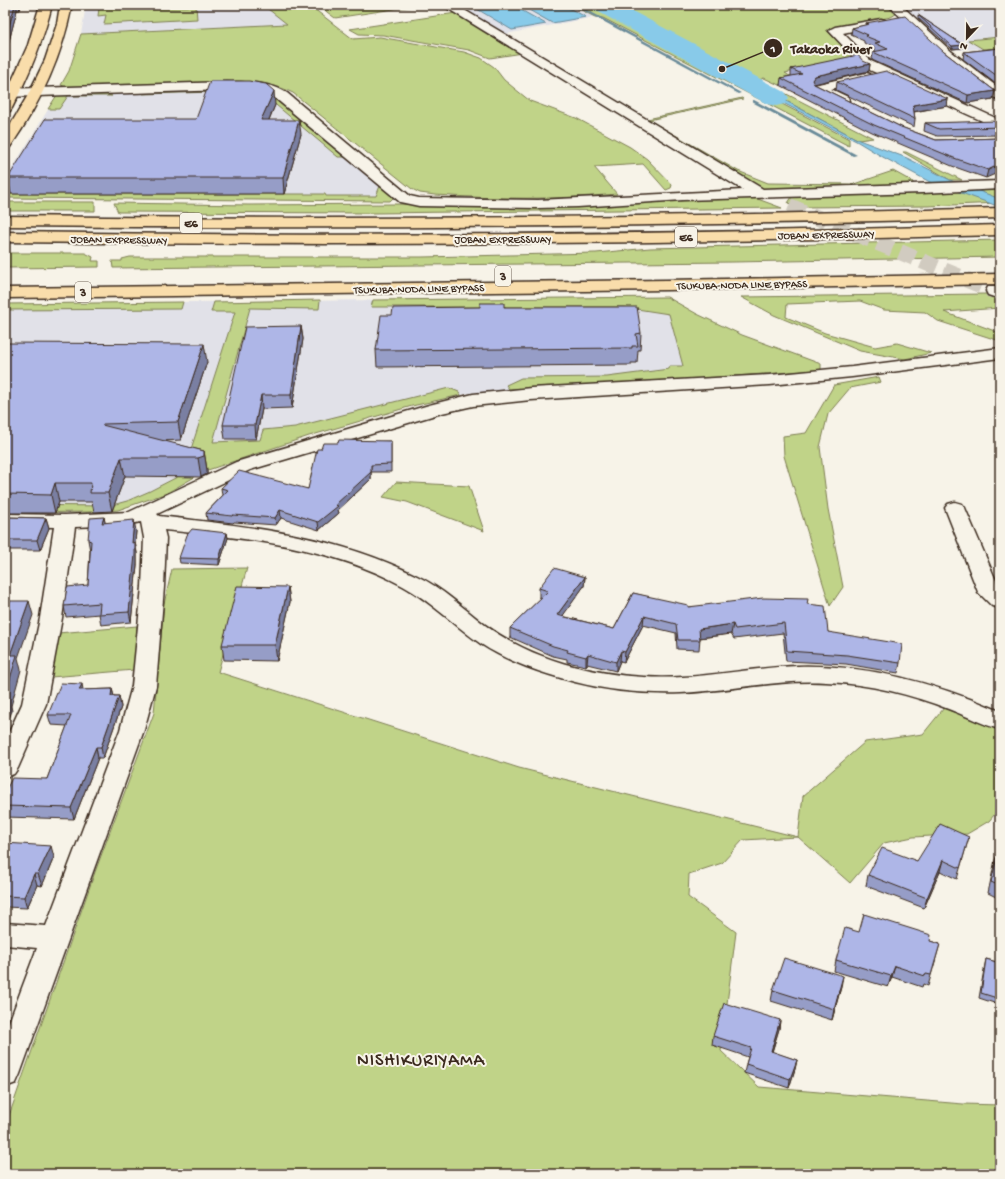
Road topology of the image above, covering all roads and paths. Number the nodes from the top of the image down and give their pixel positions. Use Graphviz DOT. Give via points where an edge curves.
graph roads {
  1 [pos="46,5"];
  2 [pos="66,5"];
  3 [pos="448,5"];
  4 [pos="894,5"];
  5 [pos="906,17"];
  6 [pos="963,54"];
  7 [pos="948,56"];
  8 [pos="887,73"];
  9 [pos="10,92"];
  10 [pos="36,92"];
  11 [pos="1000,95"];
  12 [pos="852,104"];
  13 [pos="5,108"];
  14 [pos="1000,126"];
  15 [pos="5,144"];
  16 [pos="1000,185"];
  17 [pos="758,194"];
  18 [pos="789,206"];
  19 [pos="1000,213"];
  20 [pos="5,221"];
  21 [pos="1000,230"];
  22 [pos="5,238"];
  23 [pos="1000,268"];
  24 [pos="5,279"];
  25 [pos="998,288"];
  26 [pos="5,293"];
  27 [pos="1000,354"];
  28 [pos="955,508"];
  29 [pos="149,517"];
  30 [pos="5,520"];
  31 [pos="65,521"];
  32 [pos="1000,601"];
  33 [pos="1000,721"];
  34 [pos="5,768"];
  35 [pos="5,934"];
  36 [pos="56,938"];
  37 [pos="5,1074"];
  1 -- 9 [label="main road" via="38,38"];
  2 -- 10 [label="main road" via="59,38"];
  3 -- 17 [label="street"];
  4 -- 5 [label="street"];
  5 -- 7 [label="street"];
  5 -- 8 [label="street" via="835,31 867,64"];
  6 -- 7 [label="street"];
  7 -- 11 [label="street"];
  8 -- 12 [label="street" via="819,88"];
  8 -- 14 [label="street"];
  9 -- 10 [label="street"];
  9 -- 13 [label="main road"];
  10 -- 15 [label="main road"];
  10 -- 17 [label="street" via="227,86 273,90 405,199 414,201 538,204"];
  16 -- 17 [label="street"];
  17 -- 18 [label="street"];
  19 -- 20 [label="main road, JOBAN EXPRESSWAY / E6" via="606,221"];
  21 -- 22 [label="main road, JOBAN EXPRESSWAY / E6" via="629,238"];
  23 -- 24 [label="main road, TSUKUBA-NODA LINE BYPASS / 3" via="653,274"];
  25 -- 26 [label="main road, TSUKUBA-NODA LINE BYPASS / 3" via="713,284"];
  27 -- 29 [label="street" via="770,380 531,394 472,400 243,466 216,478"];
  28 -- 32 [label="street" via="988,592"];
  29 -- 31 [label="street"];
  29 -- 33 [label="street" via="279,537 318,545 358,558 413,582 498,644 522,657 562,671 628,683 678,685 797,674 867,678 910,686 961,703"];
  29 -- 36 [label="street" via="155,538 144,686 132,730"];
  30 -- 31 [label="street"];
  31 -- 34 [label="street" via="51,618 34,704"];
  35 -- 36 [label="street"];
  36 -- 37 [label="street"];
}
